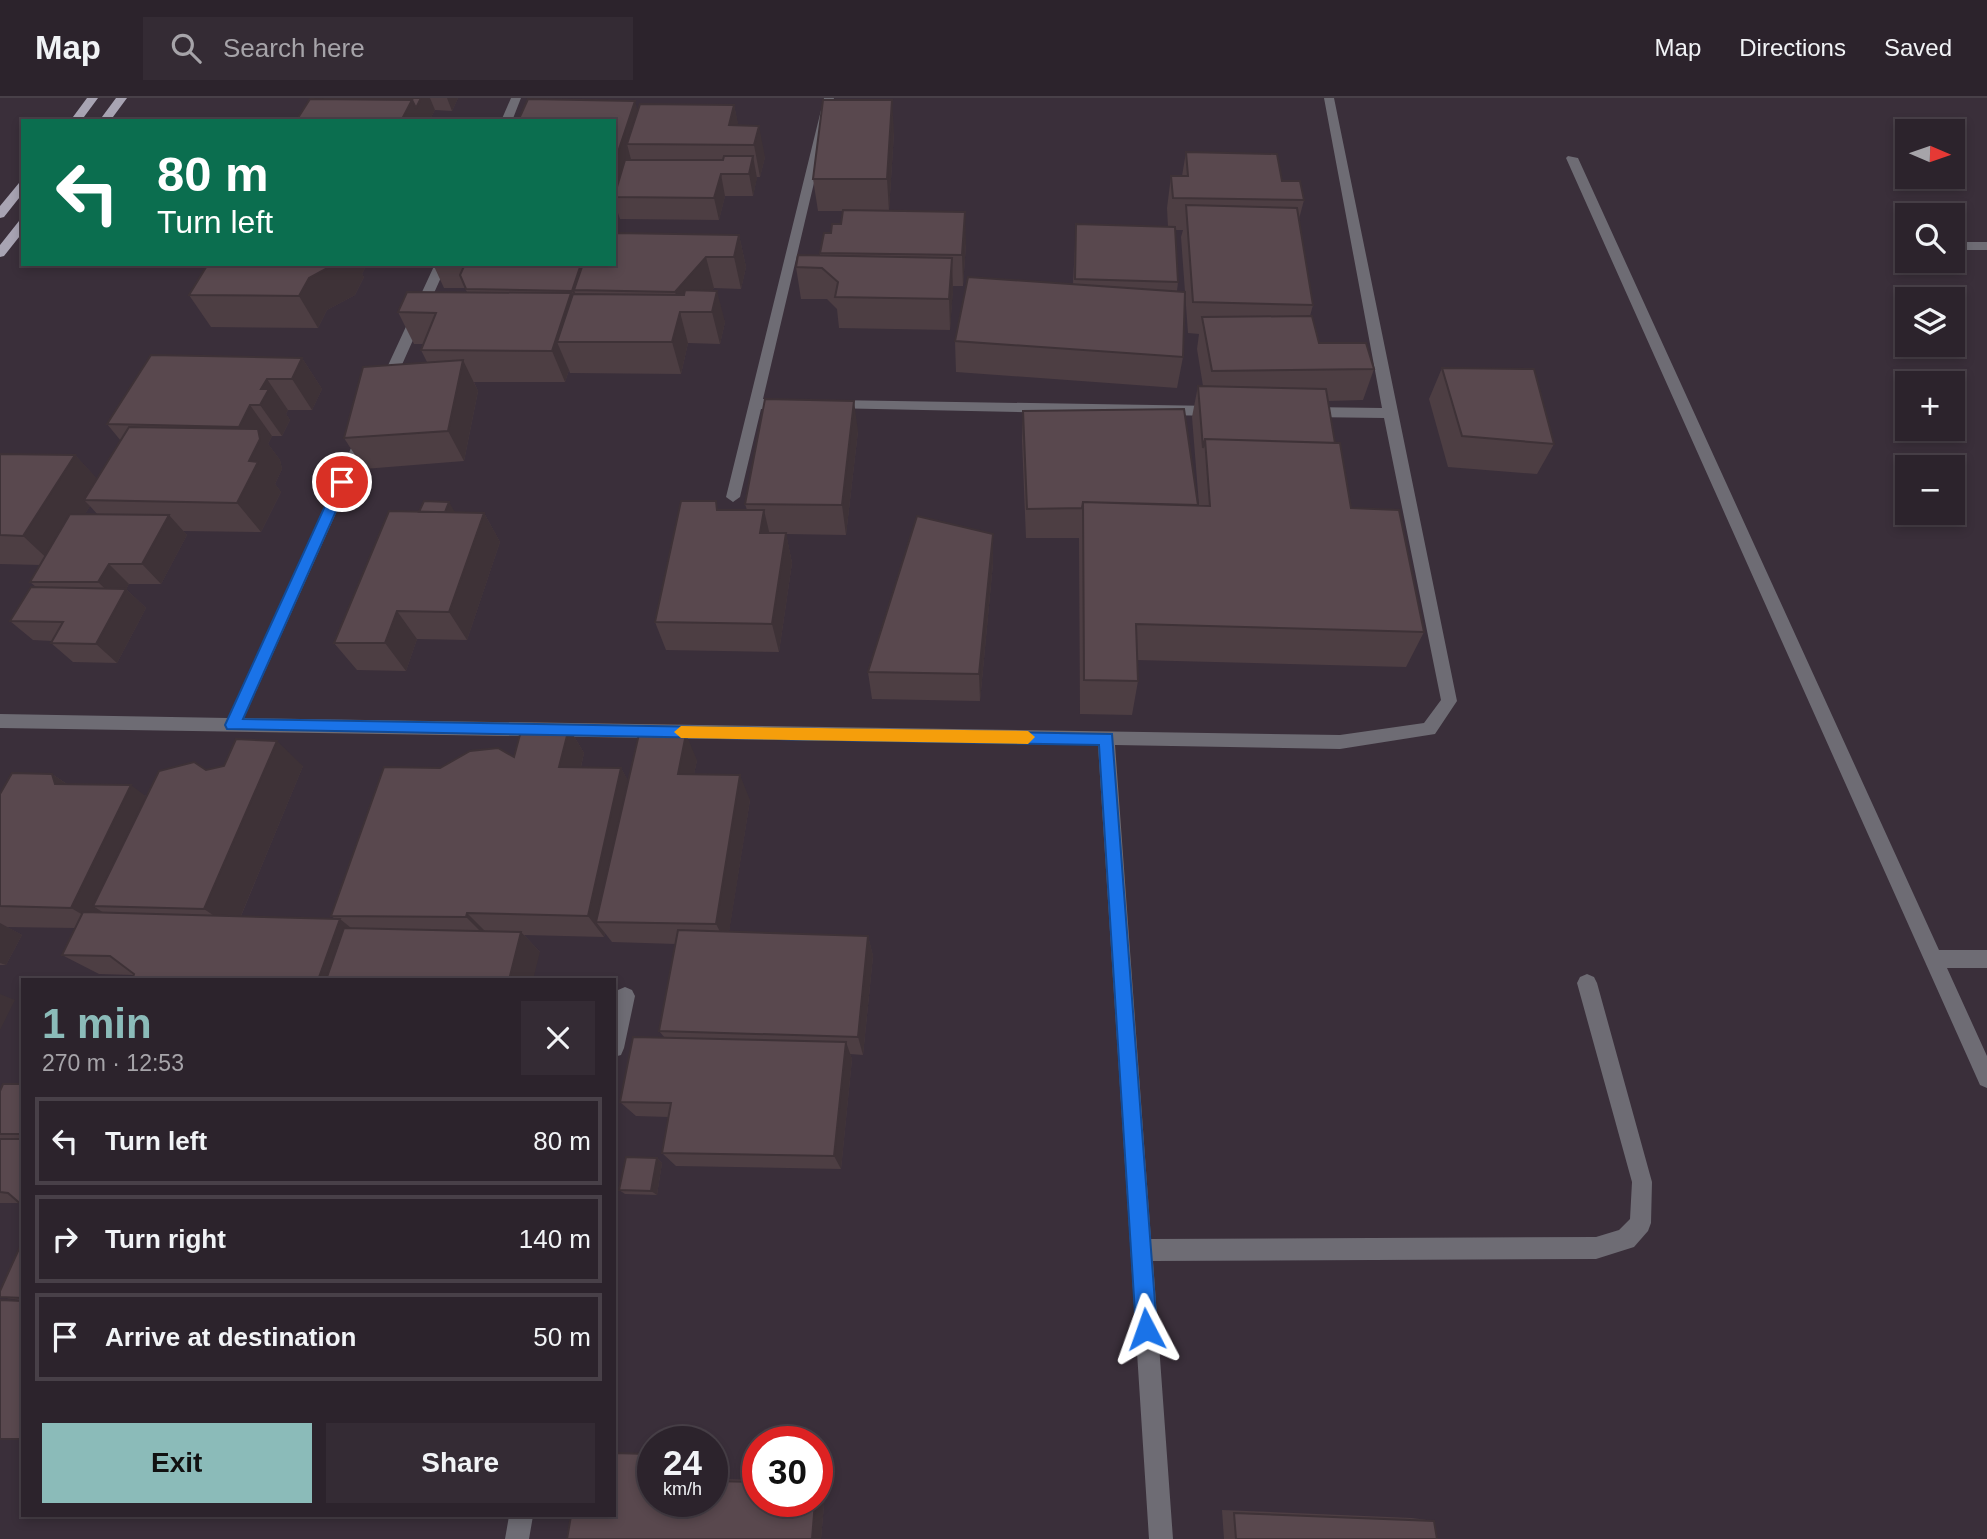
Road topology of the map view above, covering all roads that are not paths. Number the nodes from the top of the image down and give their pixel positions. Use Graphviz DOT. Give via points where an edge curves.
graph roads {
  1 [pos="93,98"];
  2 [pos="122,98"];
  3 [pos="516,98"];
  4 [pos="830,98"];
  5 [pos="1329,98"];
  6 [pos="77,119"];
  7 [pos="106,119"];
  8 [pos="507,119"];
  9 [pos="1572,158"];
  10 [pos="21,188"];
  11 [pos="0,214"];
  12 [pos="21,227"];
  13 [pos="1965,246"];
  14 [pos="1987,246"];
  15 [pos="0,253"];
  16 [pos="440,266"];
  17 [pos="379,401"];
  18 [pos="754,404"];
  19 [pos="1224,411"];
  20 [pos="1293,412"];
  21 [pos="1390,413"];
  22 [pos="368,426"];
  23 [pos="733,497"];
  24 [pos="0,721"];
  25 [pos="233,725"];
  26 [pos="1106,739"];
  27 [pos="1933,959"];
  28 [pos="1987,959"];
  29 [pos="1587,983"];
  30 [pos="625,996"];
  31 [pos="616,1039"];
  32 [pos="1987,1079"];
  33 [pos="1141,1250"];
  34 [pos="521,1517"];
  35 [pos="517,1539"];
  36 [pos="1161,1539"];
  1 -- 6 [label="main road"];
  2 -- 7 [label="main road"];
  3 -- 8 [label="street"];
  4 -- 18 [label="street"];
  5 -- 21 [label="street"];
  9 -- 27 [label="street"];
  10 -- 11 [label="main road"];
  12 -- 15 [label="main road"];
  13 -- 14 [label="street"];
  16 -- 17 [label="street"];
  18 -- 19 [label="street"];
  18 -- 23 [label="street"];
  20 -- 21 [label="street"];
  21 -- 26 [label="street" via="1449,701 1429,729 1340,742"];
  22 -- 25 [label="street"];
  24 -- 25 [label="street"];
  25 -- 26 [label="street"];
  26 -- 33 [label="street"];
  27 -- 28 [label="street"];
  27 -- 32 [label="street"];
  29 -- 33 [label="street" via="1642,1182 1640,1223 1626,1238 1596,1248"];
  30 -- 31 [label="street"];
  33 -- 36 [label="street"];
  34 -- 35 [label="street"];
}
